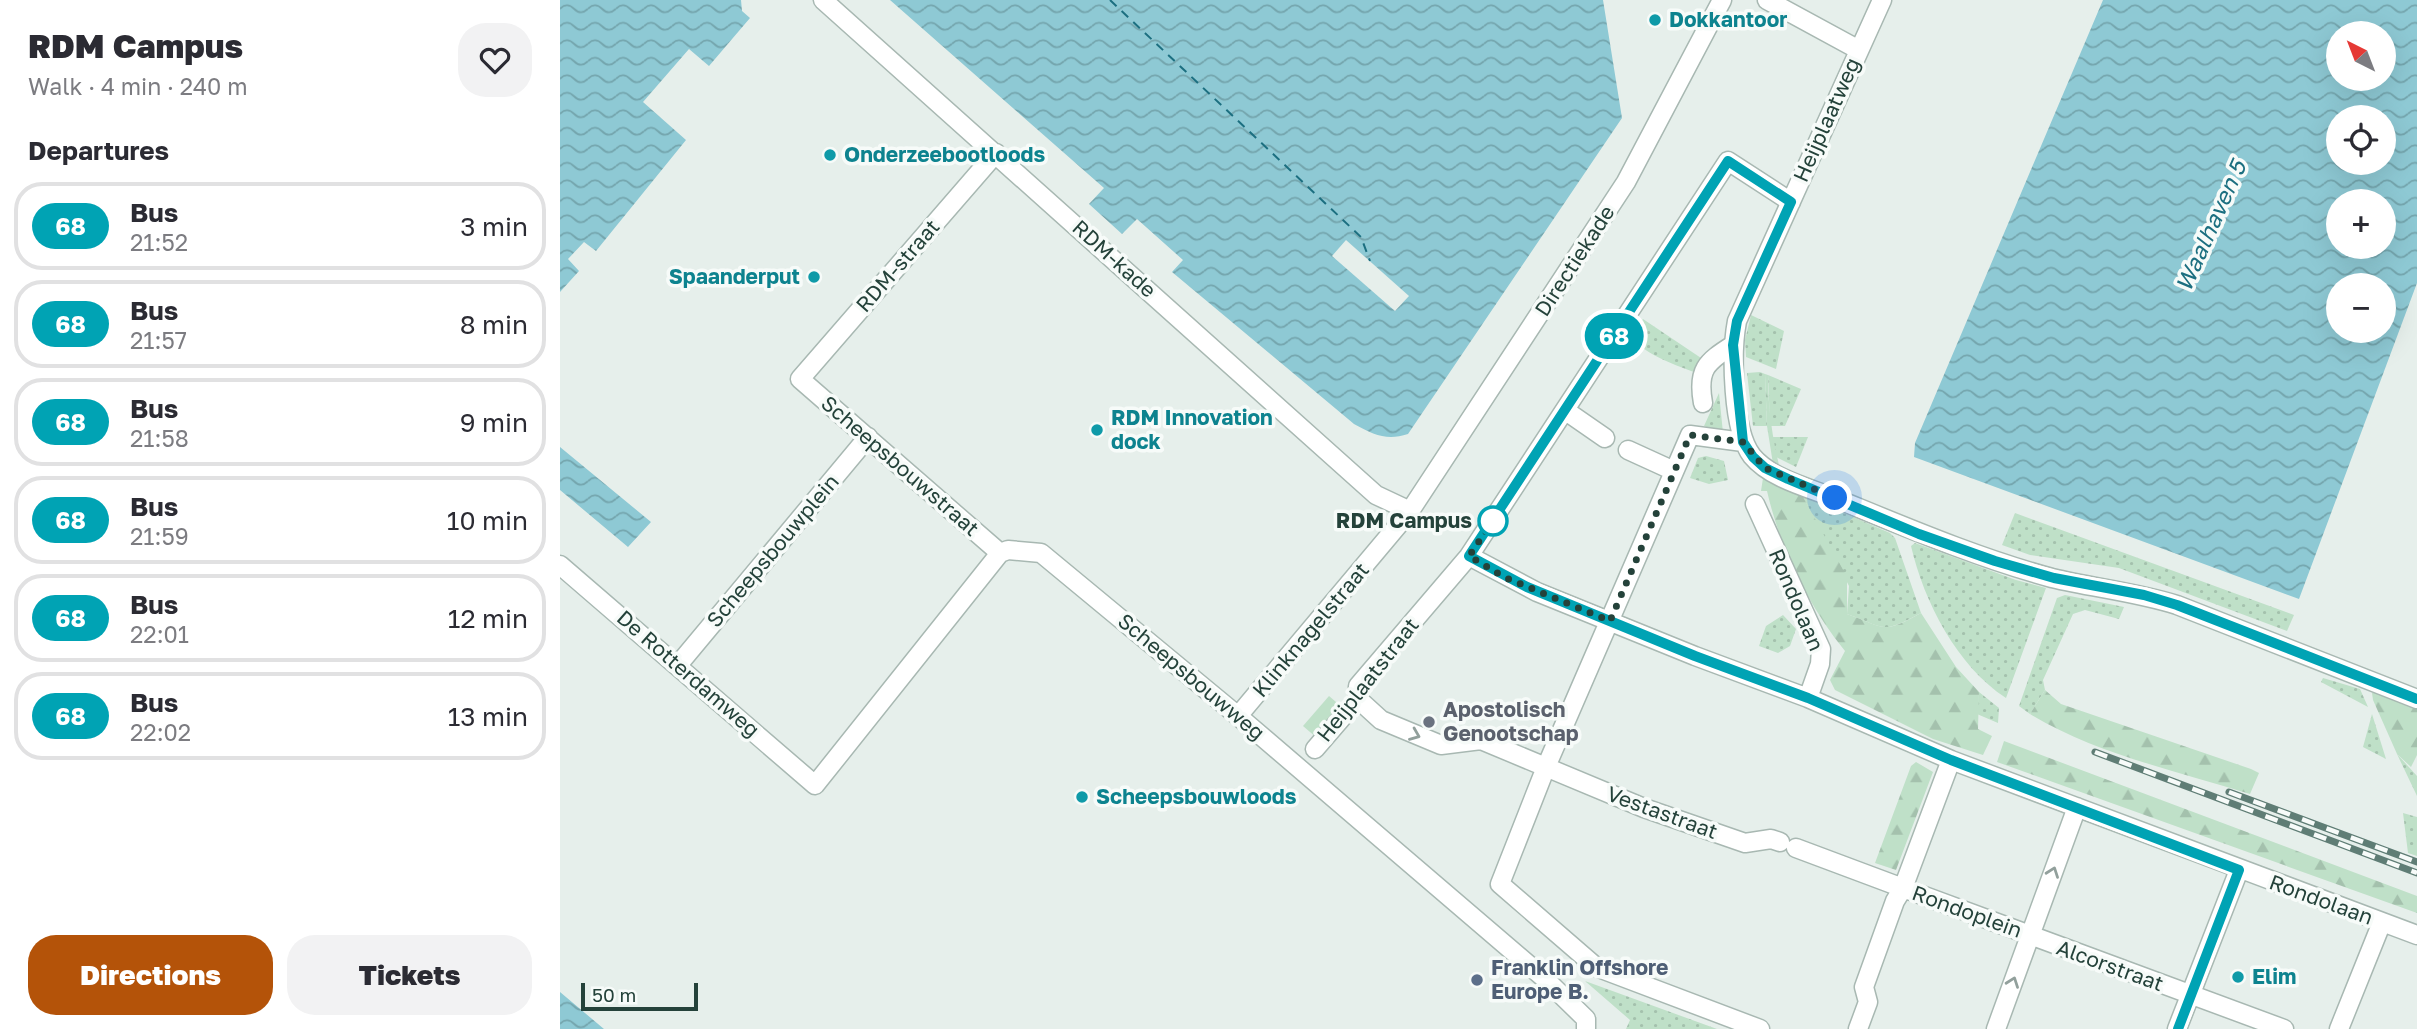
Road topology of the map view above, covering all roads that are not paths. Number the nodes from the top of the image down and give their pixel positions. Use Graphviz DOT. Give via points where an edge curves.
graph roads {
  1 [pos="823,0"];
  2 [pos="1722,0"];
  3 [pos="1767,0"];
  4 [pos="1882,0"];
  5 [pos="1858,50"];
  6 [pos="996,153"];
  7 [pos="1791,202"];
  8 [pos="1733,345"];
  9 [pos="800,379"];
  10 [pos="1703,403"];
  11 [pos="1566,411"];
  12 [pos="868,437"];
  13 [pos="1605,438"];
  14 [pos="1743,442"];
  15 [pos="1628,450"];
  16 [pos="1674,471"];
  17 [pos="1755,504"];
  18 [pos="1410,511"];
  19 [pos="1000,553"];
  20 [pos="1469,556"];
  21 [pos="560,565"];
  22 [pos="1610,621"];
  23 [pos="678,665"];
  24 [pos="1808,698"];
  25 [pos="1358,699"];
  26 [pos="2417,699"];
  27 [pos="1238,716"];
  28 [pos="1315,749"];
  29 [pos="1951,760"];
  30 [pos="1546,767"];
  31 [pos="2077,807"];
  32 [pos="2239,870"];
  33 [pos="1903,888"];
  34 [pos="2382,922"];
  35 [pos="2417,935"];
  36 [pos="2030,936"];
  37 [pos="2190,995"];
  38 [pos="1586,1029"];
  39 [pos="1760,1029"];
  40 [pos="1858,1029"];
  41 [pos="1996,1029"];
  42 [pos="2178,1029"];
  43 [pos="2284,1029"];
  44 [pos="2339,1029"];
  1 -- 6 [label="street, RDM-kade"];
  2 -- 18 [label="street, Directiekade" via="1615,200"];
  3 -- 5 [label="street"];
  4 -- 5 [label="street, Heijplaatweg"];
  5 -- 7 [label="street, Heijplaatweg"];
  6 -- 9 [label="street, RDM-straat"];
  6 -- 18 [label="street, RDM-kade" via="1376,495"];
  7 -- 8 [label="street, Heijplaatweg" via="1737,321"];
  7 -- 11 [label="street, Heijplaatstraat" via="1728,161"];
  8 -- 10 [label="street" via="1709,360 1700,382"];
  8 -- 14 [label="street, Heijplaatweg"];
  9 -- 12 [label="street, Scheepsbouwstraat"];
  11 -- 13 [label="street"];
  11 -- 20 [label="street, Heijplaatstraat"];
  12 -- 19 [label="street, Scheepsbouwstraat"];
  12 -- 23 [label="street, Scheepsbouwplein"];
  14 -- 16 [label="street" via="1690,435"];
  14 -- 26 [label="street" via="1765,468 1919,534 2054,578 2170,603"];
  15 -- 16 [label="street"];
  16 -- 22 [label="street"];
  17 -- 24 [label="street, Rondolaan" via="1821,649"];
  18 -- 27 [label="street, Klinknagelstraat"];
  19 -- 23 [label="street, De Rotterdamweg" via="815,785"];
  19 -- 27 [label="street, Scheepsbouwweg" via="1041,553"];
  20 -- 22 [label="street, Rondolaan" via="1504,577"];
  20 -- 25 [label="street, Heijplaatstraat" via="1358,686"];
  21 -- 23 [label="street, De Rotterdamweg"];
  22 -- 24 [label="street, Rondolaan"];
  22 -- 30 [label="street"];
  24 -- 29 [label="street, Rondolaan"];
  25 -- 28 [label="street, Heijplaatstraat"];
  25 -- 30 [label="street, Vestastraat, one-way" via="1381,720 1441,745 1481,740"];
  27 -- 38 [label="street, Scheepsbouwweg" via="1544,978 1586,1019"];
  29 -- 31 [label="street, Rondolaan"];
  29 -- 33 [label="street, Rondoplein"];
  30 -- 33 [label="street, Vestastraat" via="1745,843 1771,839"];
  30 -- 39 [label="street" via="1500,884 1596,967"];
  31 -- 32 [label="street, Rondolaan"];
  36 -- 31 [label="street, Rondoplein, one-way"];
  32 -- 34 [label="street, Rondolaan"];
  32 -- 37 [label="street"];
  33 -- 36 [label="street, Rondoplein"];
  33 -- 40 [label="street" via="1864,987 1868,1002"];
  34 -- 35 [label="street, Rondolaan"];
  34 -- 44 [label="street"];
  36 -- 37 [label="street, Alcorstraat"];
  41 -- 36 [label="street, one-way"];
  37 -- 42 [label="street"];
  37 -- 43 [label="street, Alcorstraat"];
}
